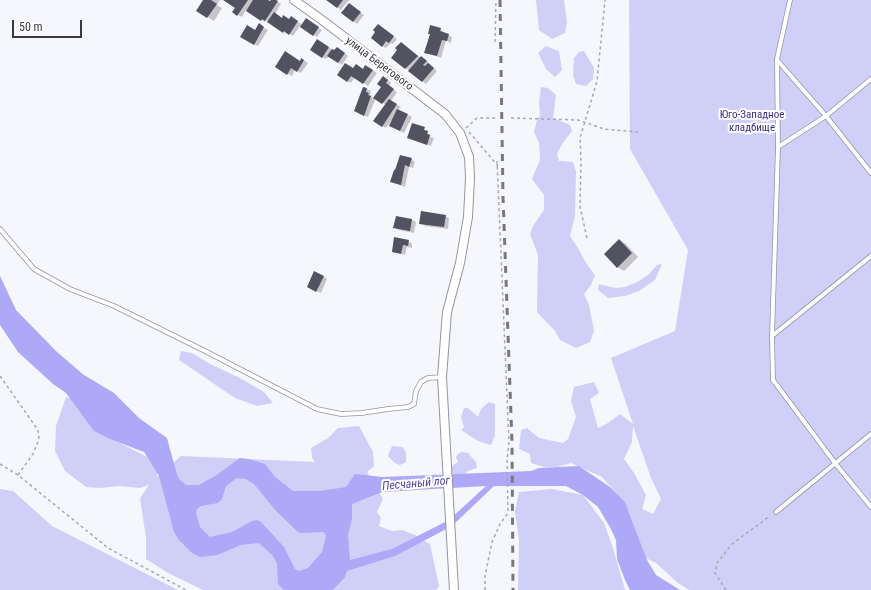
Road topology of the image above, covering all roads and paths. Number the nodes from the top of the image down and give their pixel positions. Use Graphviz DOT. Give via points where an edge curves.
graph roads {
  1 [pos="294,0"];
  2 [pos="496,0"];
  3 [pos="605,0"];
  4 [pos="790,0"];
  5 [pos="495,42"];
  6 [pos="777,59"];
  7 [pos="871,79"];
  8 [pos="826,116"];
  9 [pos="497,118"];
  10 [pos="511,118"];
  11 [pos="584,121"];
  12 [pos="638,132"];
  13 [pos="778,147"];
  14 [pos="498,162"];
  15 [pos="498,166"];
  16 [pos="871,173"];
  17 [pos="0,229"];
  18 [pos="587,238"];
  19 [pos="871,256"];
  20 [pos="772,336"];
  21 [pos="0,376"];
  22 [pos="442,377"];
  23 [pos="871,434"];
  24 [pos="835,463"];
  25 [pos="0,464"];
  26 [pos="18,475"];
  27 [pos="871,507"];
  28 [pos="776,512"];
  29 [pos="186,590"];
  30 [pos="454,590"];
  31 [pos="485,590"];
  32 [pos="726,590"];
  1 -- 22 [label="street, улица Берегового" via="444,114 460,133 469,157 468,217 448,312"];
  2 -- 5 [label="path"];
  3 -- 11 [label="path" via="598,81"];
  4 -- 6 [label="lane"];
  6 -- 8 [label="lane"];
  6 -- 13 [label="lane"];
  7 -- 8 [label="lane"];
  8 -- 13 [label="lane"];
  8 -- 16 [label="lane"];
  9 -- 15 [label="path" via="477,118 466,128"];
  10 -- 11 [label="path"];
  11 -- 12 [label="path" via="604,129"];
  11 -- 18 [label="path" via="580,138 580,207"];
  13 -- 20 [label="lane"];
  14 -- 15 [label="path"];
  15 -- 31 [label="path" via="509,442 508,513 492,542 485,576"];
  17 -- 22 [label="lane" via="34,269 205,351 317,409 341,414 408,407 414,404 416,391 421,382 428,378"];
  19 -- 20 [label="lane"];
  20 -- 24 [label="lane" via="773,380"];
  21 -- 26 [label="path" via="38,430 39,439 34,454"];
  22 -- 30 [label="street, улица Берегового"];
  23 -- 24 [label="lane"];
  24 -- 27 [label="lane"];
  24 -- 28 [label="lane"];
  25 -- 26 [label="path"];
  26 -- 29 [label="path" via="108,548"];
  28 -- 32 [label="path" via="732,544 717,563 715,573"];
}
